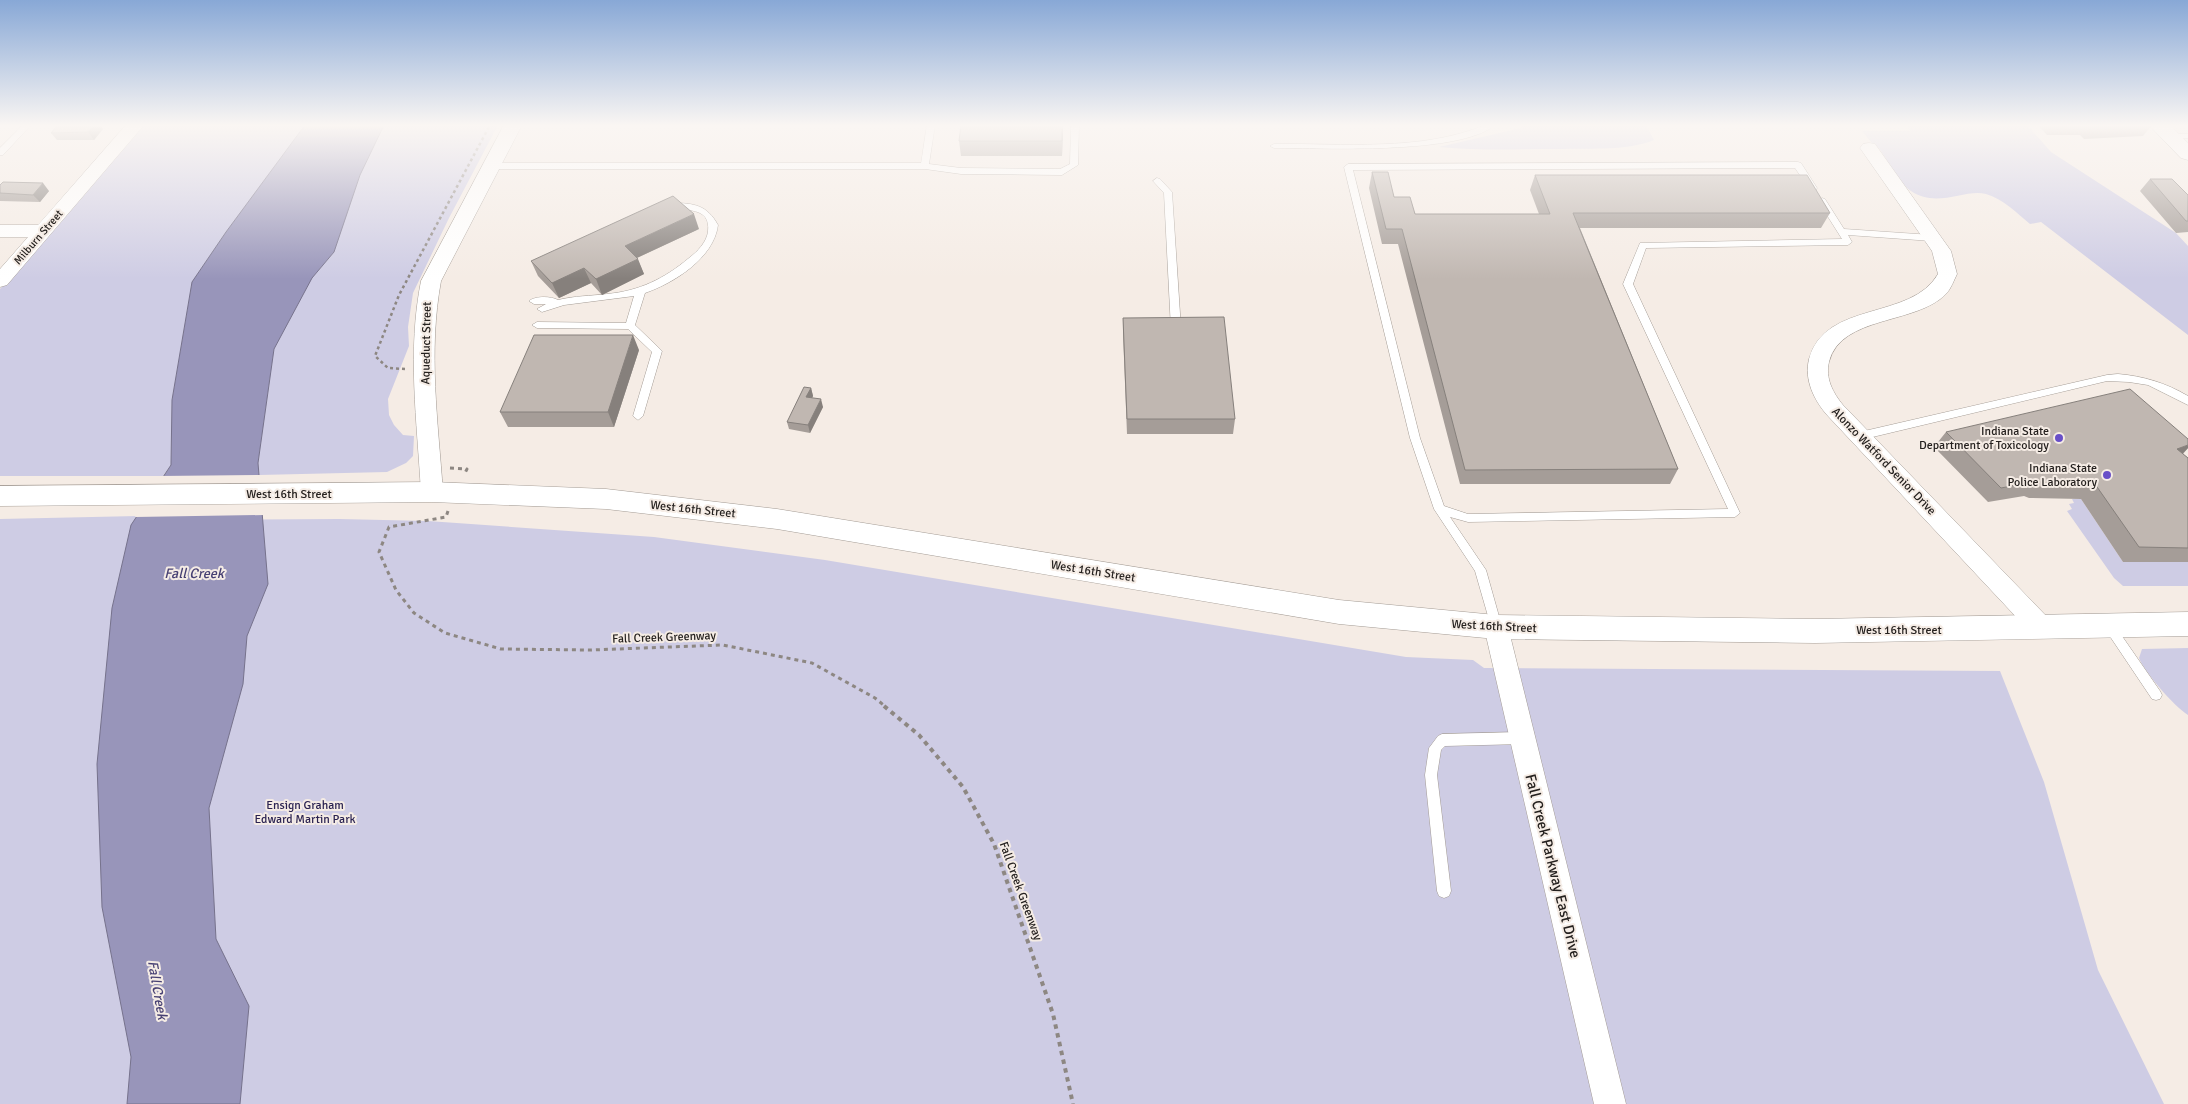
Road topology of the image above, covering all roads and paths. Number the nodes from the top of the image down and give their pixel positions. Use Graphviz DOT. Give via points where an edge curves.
graph roads {
  1 [pos="90,177"];
  2 [pos="486,177"];
  3 [pos="1350,177"];
  4 [pos="1805,177"];
  5 [pos="1889,177"];
  6 [pos="1157,180"];
  7 [pos="665,207"];
  8 [pos="43,231"];
  9 [pos="0,232"];
  10 [pos="1841,232"];
  11 [pos="1932,238"];
  12 [pos="0,280"];
  13 [pos="641,290"];
  14 [pos="534,301"];
  15 [pos="565,301"];
  16 [pos="542,309"];
  17 [pos="537,325"];
  18 [pos="630,326"];
  19 [pos="1176,329"];
  20 [pos="2188,401"];
  21 [pos="638,416"];
  22 [pos="1860,436"];
  23 [pos="448,468"];
  24 [pos="467,469"];
  25 [pos="432,492"];
  26 [pos="0,496"];
  27 [pos="1439,509"];
  28 [pos="446,517"];
  29 [pos="2188,624"];
  30 [pos="2109,626"];
  31 [pos="1496,627"];
  32 [pos="2042,628"];
  33 [pos="2156,696"];
  34 [pos="1522,738"];
  35 [pos="1444,891"];
  36 [pos="1073,1104"];
  37 [pos="1610,1104"];
  1 -- 8 [label="street, Milburn Street"];
  2 -- 25 [label="street, Aqueduct Street" via="431,281 427,298 424,366"];
  3 -- 27 [label="lane" via="1415,438"];
  4 -- 10 [label="lane"];
  5 -- 11 [label="street, Alonzo Watford Senior Drive"];
  6 -- 19 [label="lane" via="1168,192"];
  7 -- 13 [label="lane" via="690,206 704,212 714,220 715,231 710,244 676,272"];
  8 -- 9 [label="street"];
  8 -- 12 [label="street, Milburn Street"];
  10 -- 11 [label="lane"];
  10 -- 27 [label="lane" via="1848,242 1643,245 1628,284 1735,514 1468,518"];
  11 -- 22 [label="street, Alonzo Watford Senior Drive" via="1946,263 1946,277 1937,293 1839,331 1825,344 1816,360 1818,379 1828,403"];
  13 -- 15 [label="lane" via="612,297"];
  13 -- 18 [label="lane"];
  14 -- 15 [label="lane"];
  15 -- 16 [label="lane"];
  17 -- 18 [label="lane"];
  18 -- 21 [label="lane" via="657,351"];
  20 -- 22 [label="lane" via="2168,388 2146,381 2106,378"];
  22 -- 32 [label="street, Alonzo Watford Senior Drive"];
  23 -- 24 [label="path"];
  25 -- 26 [label="main road, West 16th Street"];
  25 -- 31 [label="main road, West 16th Street" via="606,499 753,516 1338,612"];
  27 -- 31 [label="lane" via="1480,570"];
  28 -- 36 [label="path, Fall Creek Greenway" via="390,527 379,552 396,590 414,613 445,633 500,649 590,650 723,645 812,663 875,698 919,735 963,787 994,844 1054,1014"];
  29 -- 30 [label="main road, West 16th Street"];
  30 -- 32 [label="main road, West 16th Street"];
  30 -- 33 [label="lane"];
  31 -- 32 [label="main road, West 16th Street" via="1764,630"];
  31 -- 34 [label="street, Fall Creek Parkway East Drive"];
  34 -- 35 [label="lane" via="1442,740 1435,748 1431,775"];
  34 -- 37 [label="street, Fall Creek Parkway East Drive"];
}
